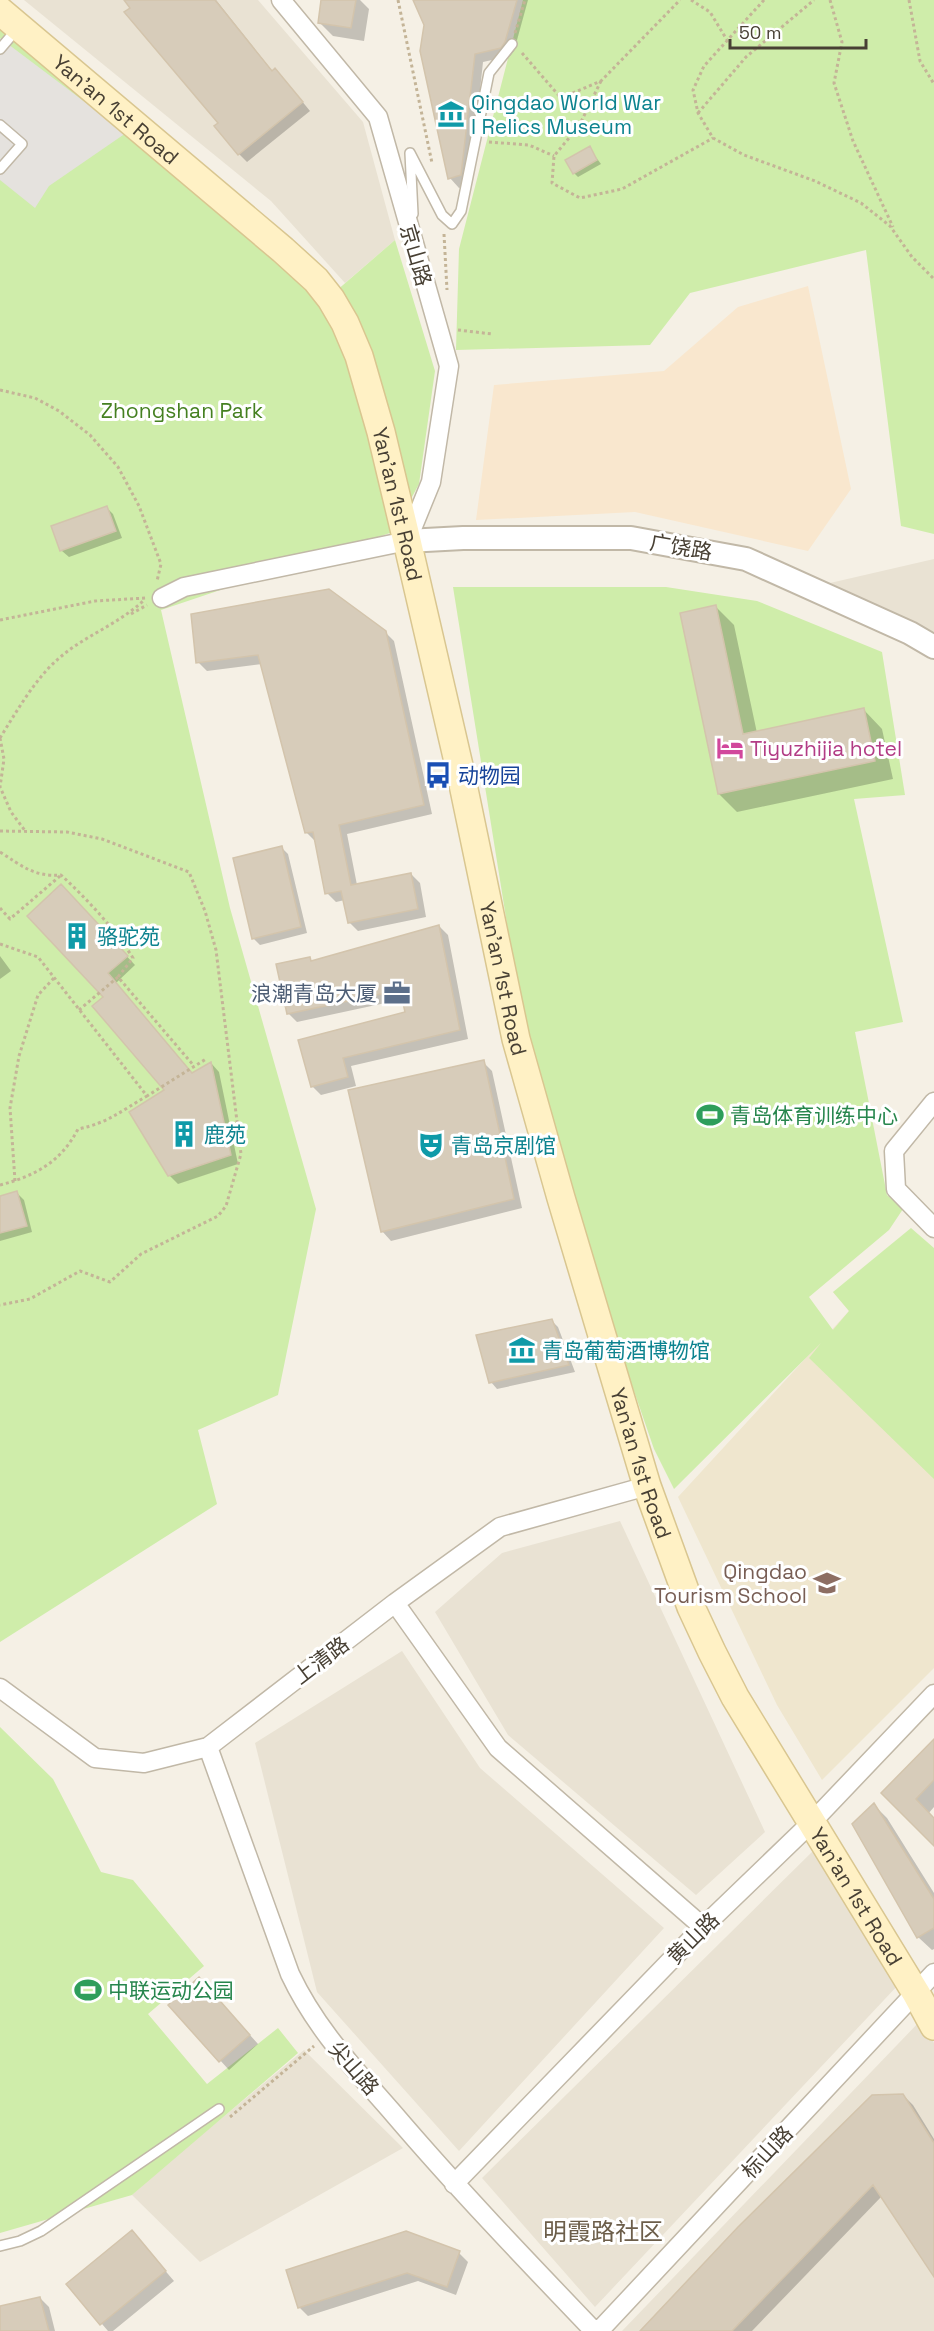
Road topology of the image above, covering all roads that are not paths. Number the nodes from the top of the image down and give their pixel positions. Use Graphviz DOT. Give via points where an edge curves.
graph roads {
  1 [pos="281,0"];
  2 [pos="9,19"];
  3 [pos="512,44"];
  4 [pos="0,49"];
  5 [pos="0,125"];
  6 [pos="0,169"];
  7 [pos="415,250"];
  8 [pos="407,540"];
  9 [pos="162,598"];
  10 [pos="934,647"];
  11 [pos="934,1102"];
  12 [pos="934,1228"];
  13 [pos="647,1486"];
  14 [pos="395,1603"];
  15 [pos="0,1688"];
  16 [pos="934,1694"];
  17 [pos="208,1747"];
  18 [pos="812,1822"];
  19 [pos="703,1927"];
  20 [pos="934,1973"];
  21 [pos="916,1993"];
  22 [pos="934,2026"];
  23 [pos="219,2109"];
  24 [pos="454,2184"];
  25 [pos="0,2246"];
  26 [pos="594,2331"];
  27 [pos="599,2331"];
  1 -- 7 [label="street, 京山路" via="378,117"];
  2 -- 4 [label="lane"];
  2 -- 8 [label="main road, Yan'an 1st Road" via="283,250 331,299 359,356"];
  3 -- 7 [label="lane" via="489,73 461,211 452,224 442,215 410,153"];
  5 -- 6 [label="lane" via="22,144"];
  7 -- 8 [label="street, 京山路" via="449,366 431,482"];
  8 -- 9 [label="street" via="184,587"];
  8 -- 10 [label="street, 广饶路" via="631,538 746,559"];
  8 -- 13 [label="main road, Yan'an 1st Road" via="516,1039"];
  11 -- 12 [label="street" via="894,1151 896,1189"];
  13 -- 14 [label="street, 上清路" via="500,1527"];
  13 -- 18 [label="main road, Yan'an 1st Road" via="712,1652"];
  14 -- 17 [label="street, 上清路"];
  14 -- 19 [label="street" via="498,1748"];
  15 -- 17 [label="street, 上清路" via="95,1758 144,1763"];
  16 -- 18 [label="street, 黄山路"];
  17 -- 24 [label="street, 尖山路" via="304,2004 326,2036"];
  18 -- 19 [label="street, 黄山路"];
  18 -- 21 [label="main road, Yan'an 1st Road"];
  19 -- 24 [label="street, 黄山路"];
  20 -- 21 [label="street, 标山路"];
  21 -- 22 [label="main road, Yan'an 1st Road"];
  21 -- 27 [label="street, 标山路"];
  23 -- 25 [label="lane" via="41,2231"];
  24 -- 26 [label="street, 尖山路"];
}
